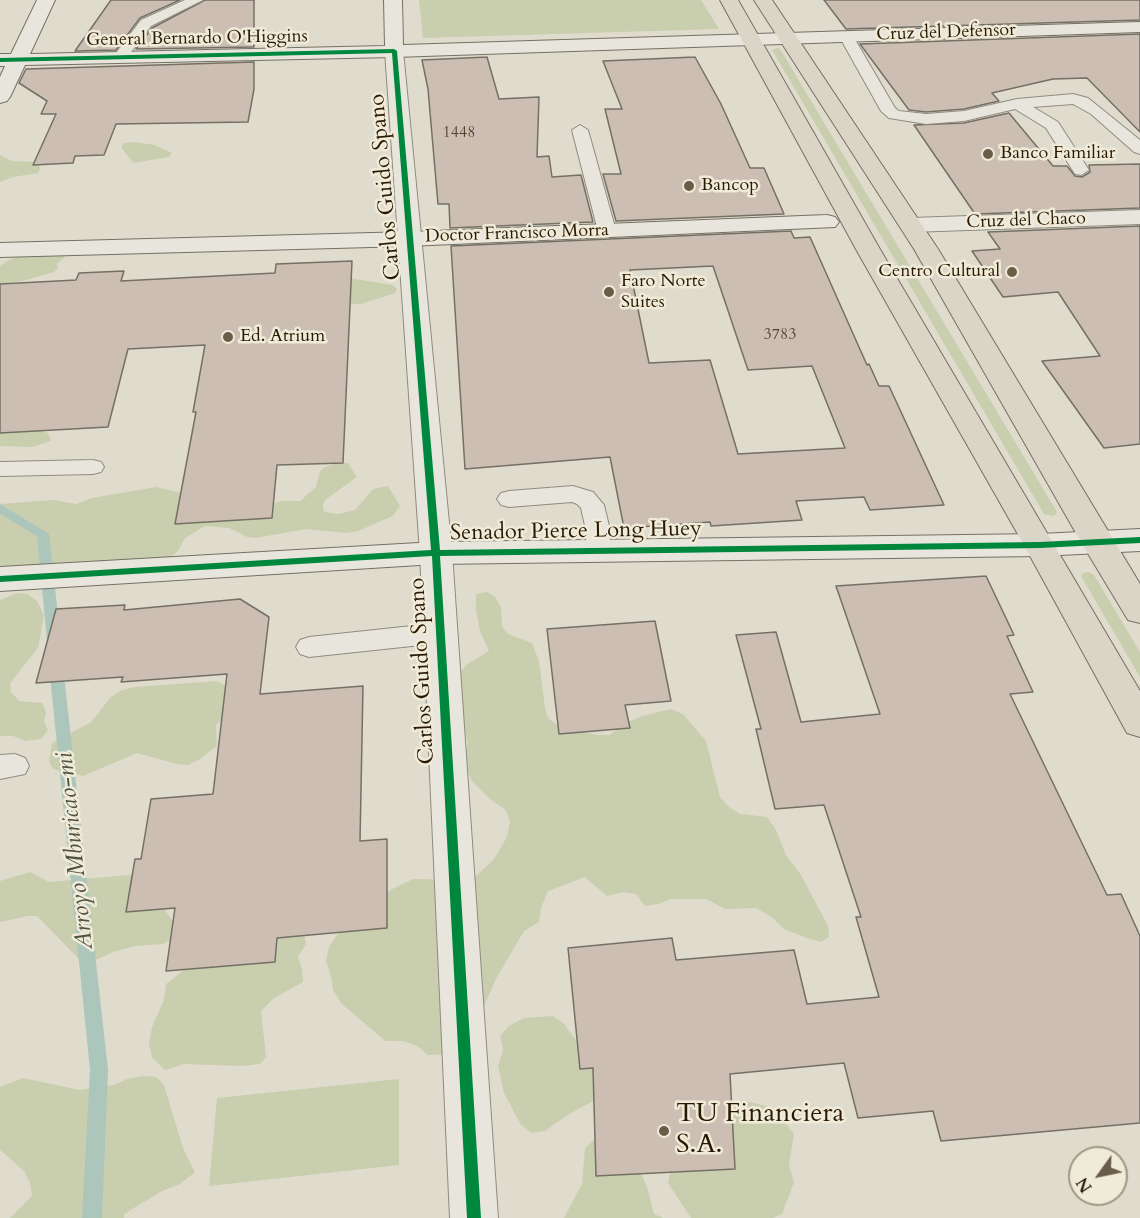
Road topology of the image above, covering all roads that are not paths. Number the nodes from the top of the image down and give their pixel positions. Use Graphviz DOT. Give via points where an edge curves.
graph roads {
  1 [pos="46,0"];
  2 [pos="196,0"];
  3 [pos="393,0"];
  4 [pos="729,0"];
  5 [pos="763,0"];
  6 [pos="1137,30"];
  7 [pos="846,36"];
  8 [pos="787,38"];
  9 [pos="752,39"];
  10 [pos="394,51"];
  11 [pos="120,57"];
  12 [pos="8,60"];
  13 [pos="0,97"];
  14 [pos="1017,104"];
  15 [pos="580,130"];
  16 [pos="1140,149"];
  17 [pos="1081,170"];
  18 [pos="1140,217"];
  19 [pos="840,221"];
  20 [pos="911,225"];
  21 [pos="607,231"];
  22 [pos="409,239"];
  23 [pos="0,250"];
  24 [pos="93,466"];
  25 [pos="0,469"];
  26 [pos="509,499"];
  27 [pos="1140,540"];
  28 [pos="1089,542"];
  29 [pos="1040,544"];
  30 [pos="598,551"];
  31 [pos="436,553"];
  32 [pos="0,579"];
  33 [pos="1140,611"];
  34 [pos="440,633"];
  35 [pos="309,647"];
  36 [pos="1140,723"];
  37 [pos="474,1218"];
  1 -- 12 [label="street"];
  2 -- 11 [label="lane" via="146,23"];
  3 -- 10 [label="street, Carlos Guido Spano"];
  4 -- 9 [label="highway"];
  5 -- 8 [label="highway"];
  6 -- 7 [label="street, Cruz del Defensor"];
  7 -- 8 [label="street, Cruz del Defensor"];
  7 -- 14 [label="lane" via="895,115 964,116"];
  8 -- 9 [label="street, Cruz del Defensor"];
  8 -- 20 [label="highway"];
  9 -- 10 [label="street, General Bernardo O'Higgins"];
  9 -- 19 [label="highway"];
  10 -- 11 [label="street, General Bernardo O'Higgins"];
  10 -- 22 [label="street, Carlos Guido Spano"];
  11 -- 12 [label="street, General Bernardo O'Higgins"];
  12 -- 13 [label="street"];
  14 -- 16 [label="lane" via="1059,99 1083,101"];
  14 -- 17 [label="lane" via="1052,125"];
  15 -- 21 [label="lane"];
  18 -- 20 [label="street, Cruz del Chaco"];
  19 -- 21 [label="street, Doctor Francisco Morra"];
  19 -- 29 [label="highway"];
  20 -- 28 [label="highway"];
  21 -- 22 [label="street, Doctor Francisco Morra"];
  22 -- 23 [label="street, Doctor Francisco Morra"];
  22 -- 31 [label="street, Carlos Guido Spano"];
  24 -- 25 [label="lane"];
  26 -- 30 [label="lane" via="573,494 585,498 592,505"];
  27 -- 28 [label="street, Senador Pierce Long Huey"];
  28 -- 29 [label="street, Senador Pierce Long Huey"];
  28 -- 33 [label="highway"];
  29 -- 30 [label="street, Senador Pierce Long Huey"];
  29 -- 36 [label="highway"];
  30 -- 31 [label="street, Senador Pierce Long Huey"];
  31 -- 32 [label="street, Senador Pierce Long Huey"];
  31 -- 34 [label="street, Carlos Guido Spano"];
  34 -- 35 [label="lane"];
  34 -- 37 [label="street, Carlos Guido Spano"];
}
